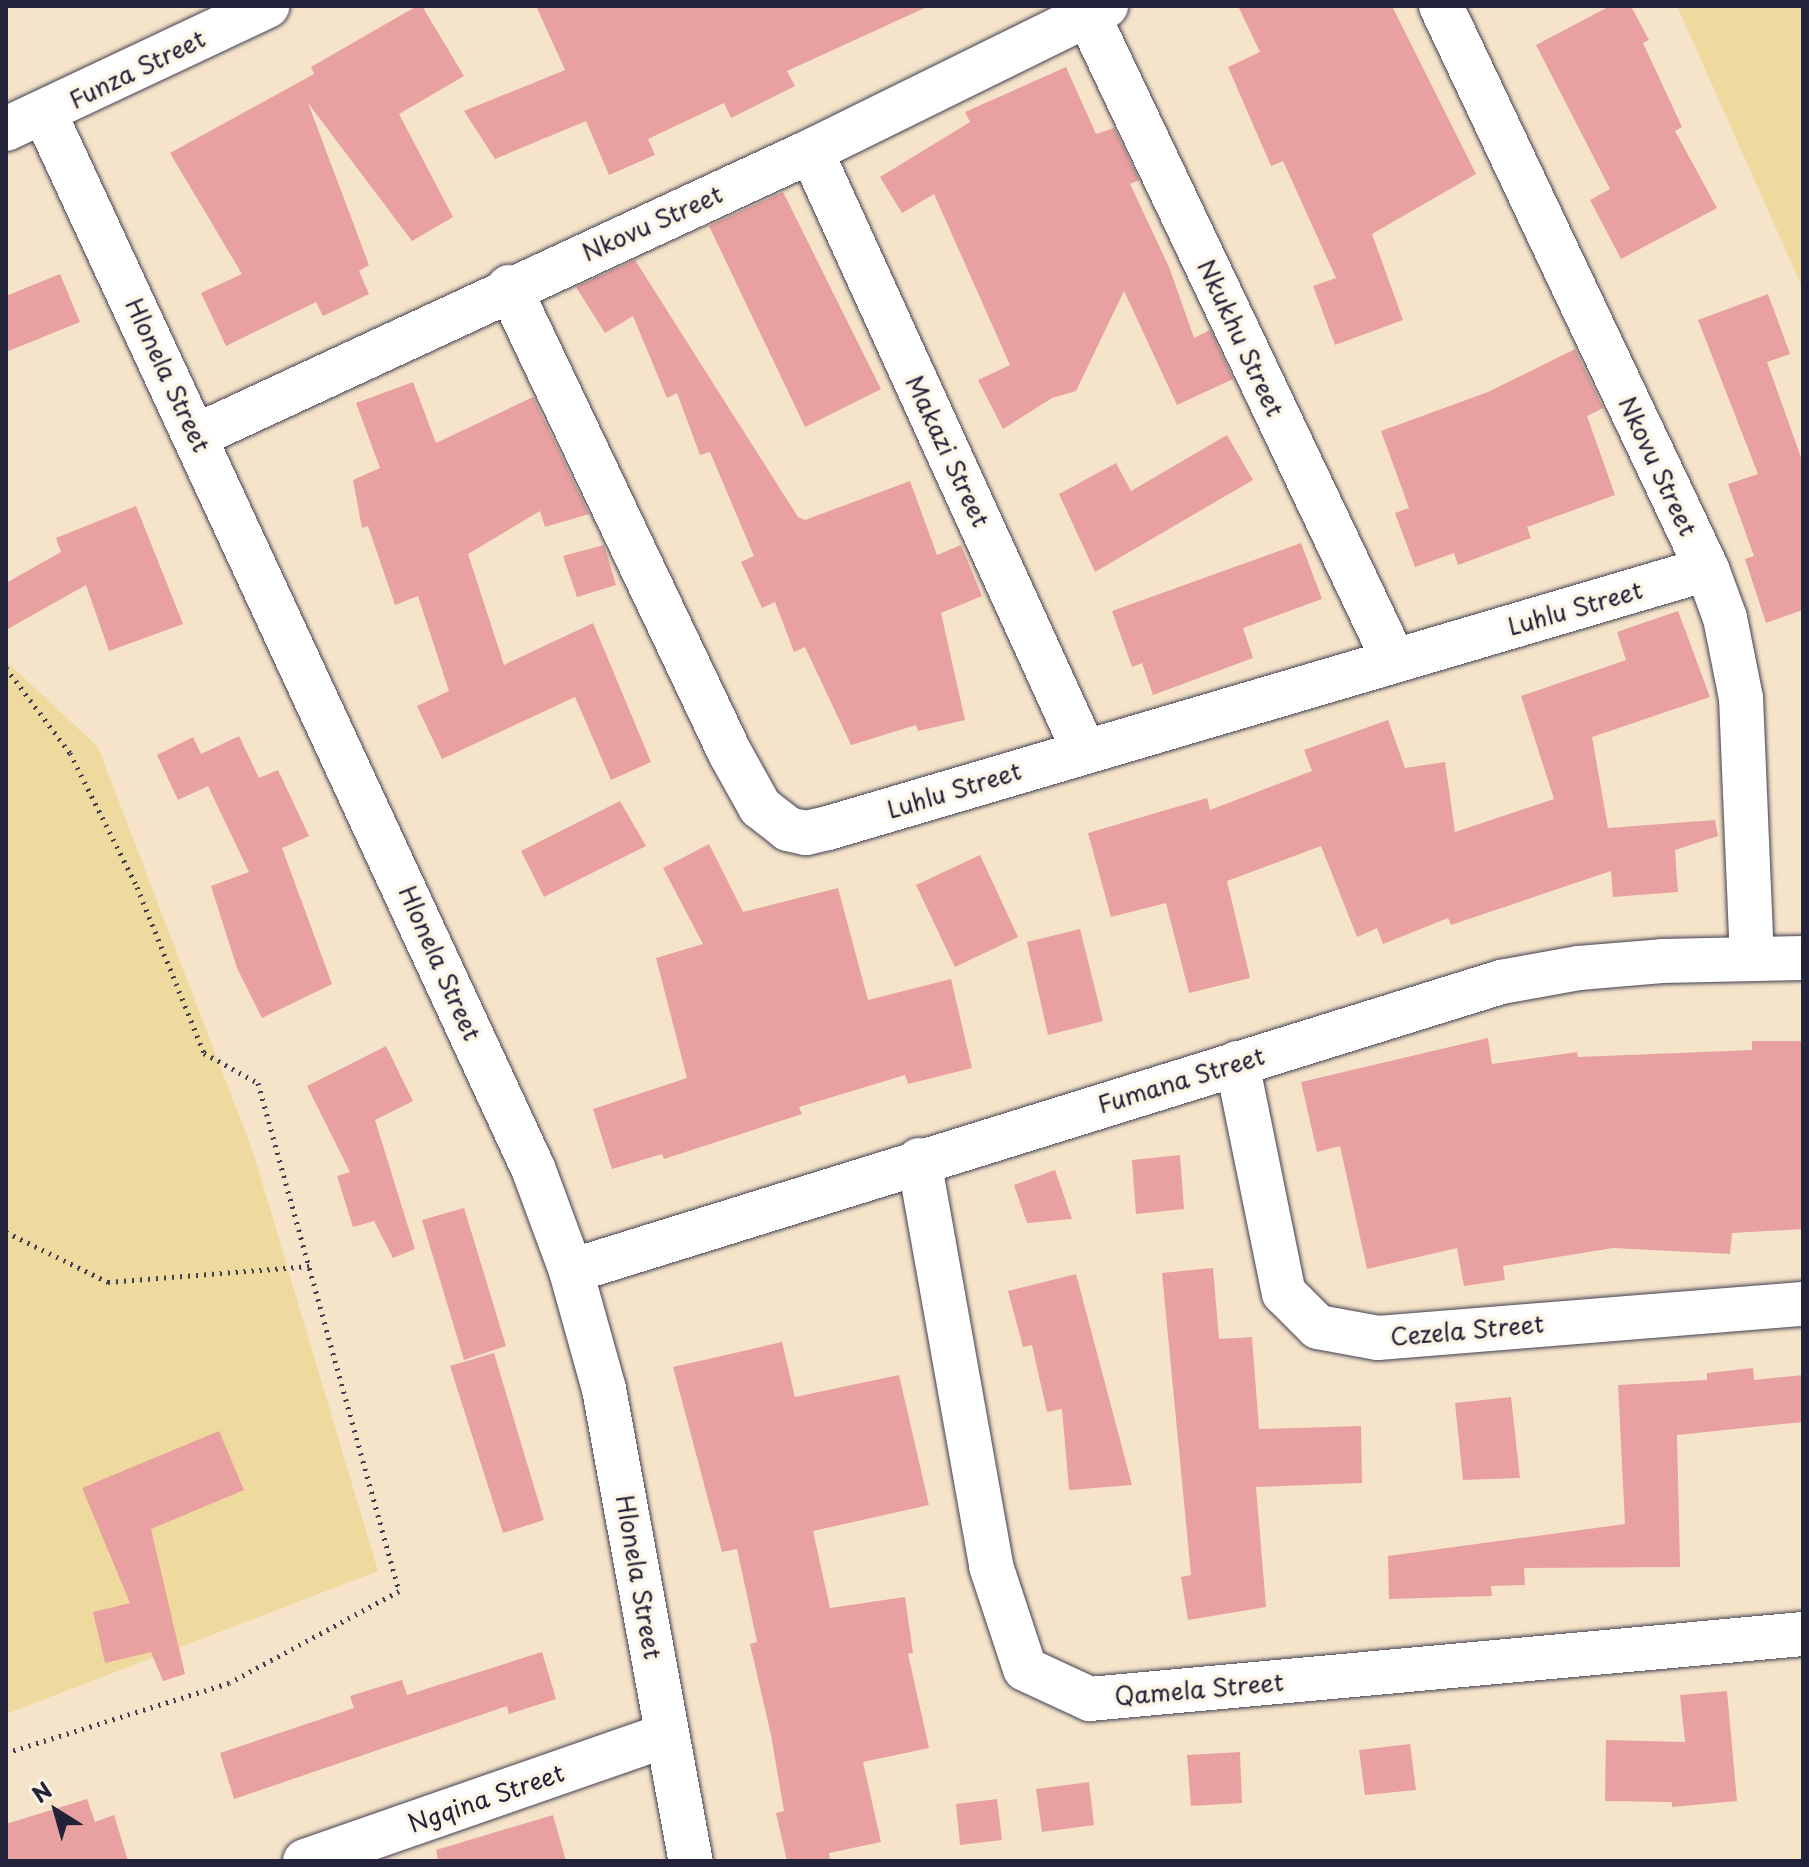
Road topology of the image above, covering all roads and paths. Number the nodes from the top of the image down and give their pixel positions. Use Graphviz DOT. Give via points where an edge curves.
graph roads {
  1 [pos="267,6"];
  2 [pos="1441,6"];
  3 [pos="1097,10"];
  4 [pos="26,122"];
  5 [pos="811,151"];
  6 [pos="509,287"];
  7 [pos="196,436"];
  8 [pos="1707,569"];
  9 [pos="1394,661"];
  10 [pos="6,668"];
  11 [pos="1084,751"];
  12 [pos="1752,958"];
  13 [pos="1803,958"];
  14 [pos="1237,1063"];
  15 [pos="919,1160"];
  16 [pos="6,1232"];
  17 [pos="310,1266"];
  18 [pos="571,1271"];
  19 [pos="1803,1304"];
  20 [pos="1803,1634"];
  21 [pos="666,1735"];
  22 [pos="6,1753"];
  23 [pos="315,1859"];
  24 [pos="691,1861"];
  1 -- 4 [label="street, Funza Street"];
  2 -- 8 [label="street, Nkovu Street"];
  3 -- 5 [label="street, Nkovu Street"];
  3 -- 9 [label="street, Nkukhu Street"];
  4 -- 7 [label="street, Hlonela Street"];
  5 -- 6 [label="street, Nkovu Street"];
  5 -- 11 [label="street, Makazi Street"];
  6 -- 7 [label="street, Nkovu Street"];
  6 -- 11 [label="street, Luhlu Street" via="730,753 760,807 774,821 806,833"];
  7 -- 18 [label="street, Hlonela Street" via="527,1154"];
  8 -- 9 [label="street, Luhlu Street"];
  8 -- 12 [label="street, Nkovu Street" via="1738,663"];
  9 -- 11 [label="street, Luhlu Street"];
  10 -- 17 [label="path" via="70,753 137,887 204,1053 258,1083"];
  12 -- 13 [label="street, Fumana Street"];
  12 -- 14 [label="street, Fumana Street" via="1579,968 1501,982"];
  14 -- 15 [label="street, Fumana Street"];
  14 -- 19 [label="street, Cezela Street" via="1284,1293 1318,1327 1378,1338"];
  15 -- 18 [label="street, Fumana Street"];
  15 -- 20 [label="street, Qamela Street" via="991,1566 1025,1669 1090,1699"];
  16 -- 17 [label="path" via="108,1282"];
  17 -- 22 [label="path" via="399,1591 229,1683"];
  18 -- 21 [label="street, Hlonela Street" via="604,1389"];
  21 -- 23 [label="street, Ngqina Street"];
  21 -- 24 [label="street, Hlonela Street"];
}
